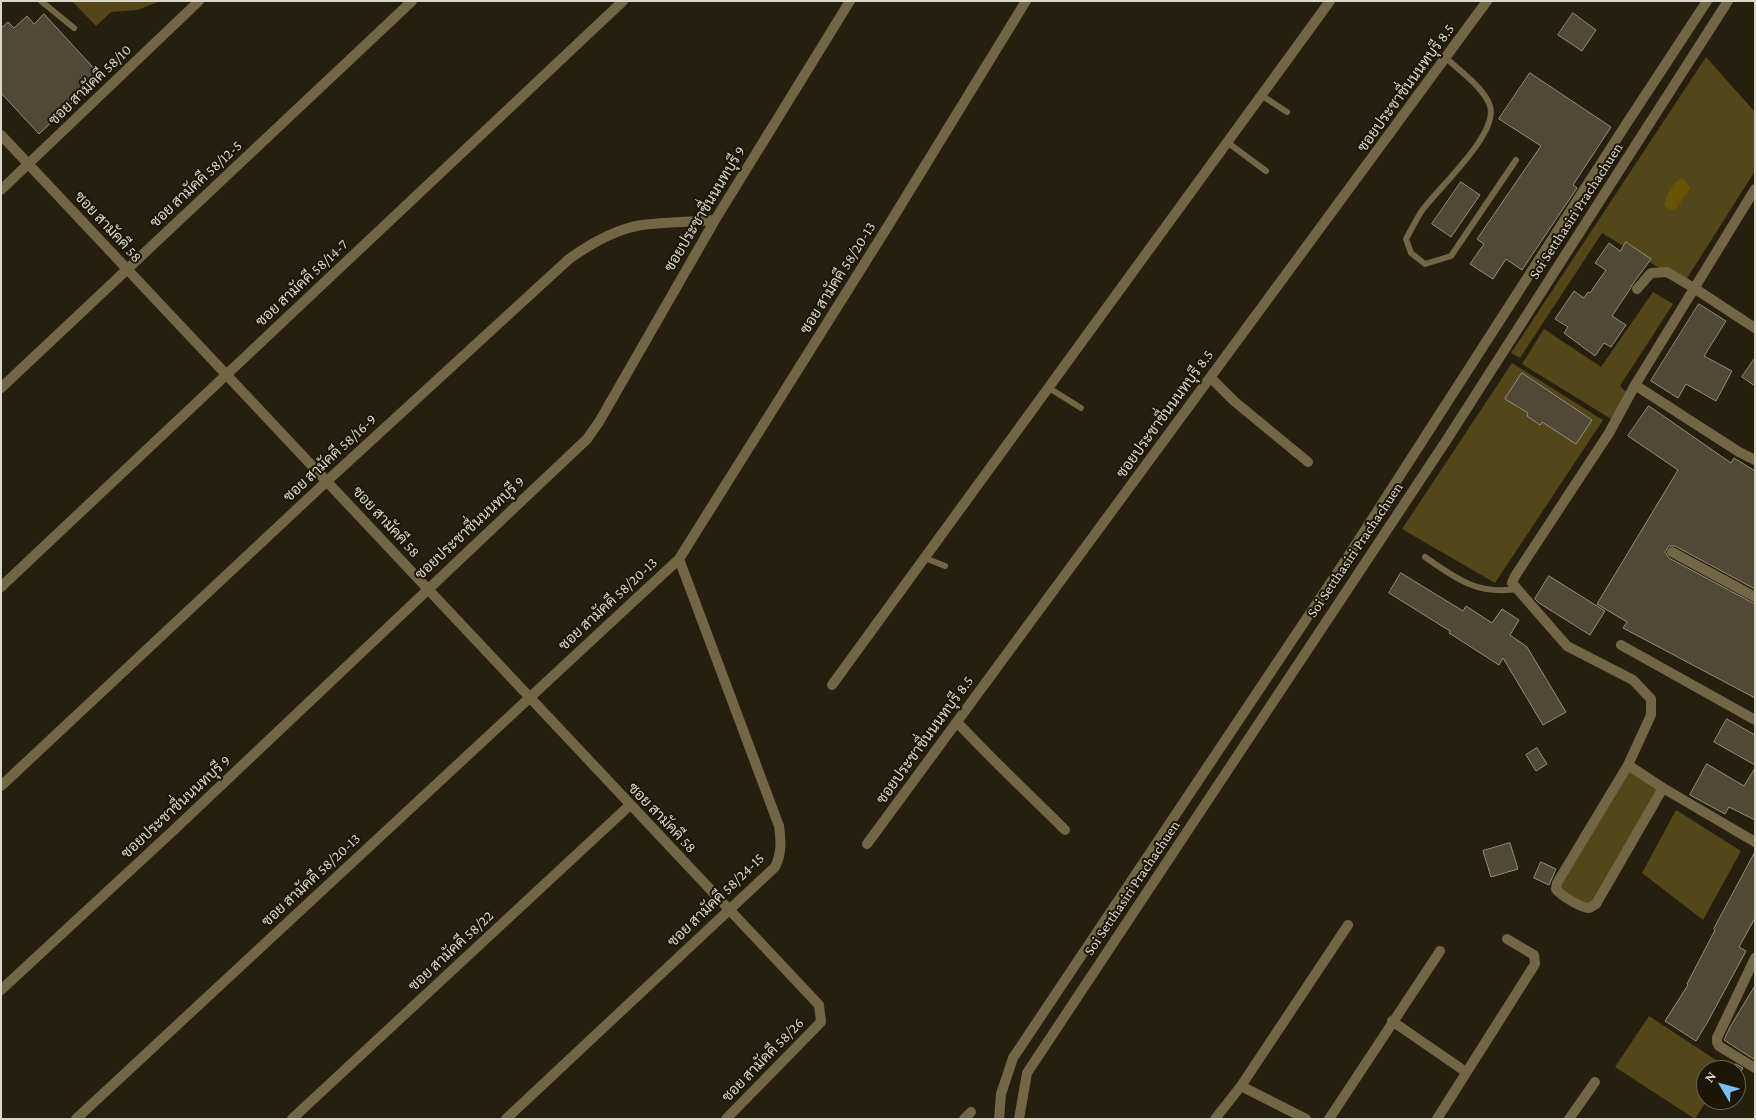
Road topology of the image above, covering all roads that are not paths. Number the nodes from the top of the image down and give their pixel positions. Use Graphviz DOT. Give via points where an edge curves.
graph roads {
  1 [pos="41,1"];
  2 [pos="199,1"];
  3 [pos="412,1"];
  4 [pos="623,1"];
  5 [pos="850,1"];
  6 [pos="1026,1"];
  7 [pos="1330,1"];
  8 [pos="1487,1"];
  9 [pos="1707,1"];
  10 [pos="1728,1"];
  11 [pos="74,28"];
  12 [pos="1446,58"];
  13 [pos="1261,95"];
  14 [pos="1287,112"];
  15 [pos="1,135"];
  16 [pos="1227,142"];
  17 [pos="1516,160"];
  18 [pos="29,164"];
  19 [pos="1266,171"];
  20 [pos="1755,189"];
  21 [pos="1,190"];
  22 [pos="715,220"];
  23 [pos="128,269"];
  24 [pos="1694,288"];
  25 [pos="1637,289"];
  26 [pos="1755,328"];
  27 [pos="227,374"];
  28 [pos="1211,378"];
  29 [pos="1635,386"];
  30 [pos="1,388"];
  31 [pos="1048,388"];
  32 [pos="1081,408"];
  33 [pos="1755,460"];
  34 [pos="1308,462"];
  35 [pos="327,481"];
  36 [pos="1672,552"];
  37 [pos="1425,557"];
  38 [pos="925,558"];
  39 [pos="679,559"];
  40 [pos="945,566"];
  41 [pos="1,587"];
  42 [pos="428,588"];
  43 [pos="1516,589"];
  44 [pos="1755,597"];
  45 [pos="1622,645"];
  46 [pos="832,685"];
  47 [pos="530,697"];
  48 [pos="1755,720"];
  49 [pos="957,722"];
  50 [pos="1628,765"];
  51 [pos="1,786"];
  52 [pos="1663,788"];
  53 [pos="630,805"];
  54 [pos="1065,830"];
  55 [pos="1755,842"];
  56 [pos="867,844"];
  57 [pos="729,909"];
  58 [pos="1348,925"];
  59 [pos="1507,939"];
  60 [pos="1440,951"];
  61 [pos="1755,958"];
  62 [pos="1,990"];
  63 [pos="1392,1021"];
  64 [pos="821,1022"];
  65 [pos="1755,1068"];
  66 [pos="1466,1072"];
  67 [pos="1596,1082"];
  68 [pos="1241,1086"];
  69 [pos="76,1119"];
  70 [pos="292,1119"];
  71 [pos="506,1119"];
  72 [pos="726,1119"];
  73 [pos="999,1119"];
  74 [pos="1019,1119"];
  75 [pos="1215,1119"];
  76 [pos="1306,1119"];
  77 [pos="1329,1119"];
  78 [pos="1437,1119"];
  79 [pos="1569,1119"];
  1 -- 11 [label="lane"];
  2 -- 18 [label="street, ซอย สามัคคี 58/10"];
  3 -- 23 [label="street, ซอย สามัคคี 58/12-5"];
  4 -- 27 [label="street, ซอย สามัคคี 58/14-7"];
  5 -- 22 [label="street, ซอยประชาชื่นนนทบุรี 9"];
  6 -- 39 [label="street, ซอย สามัคคี 58/20-13"];
  7 -- 13 [label="street"];
  8 -- 12 [label="street, ซอยประชาชื่นนนทบุรี 8.5"];
  9 -- 73 [label="street, Soi Setthasiri Prachachuen" via="1341,566 1013,1058 1001,1094"];
  10 -- 74 [label="street, Soi Setthasiri Prachachuen" via="1446,441 1027,1073"];
  12 -- 17 [label="lane" via="1480,89 1490,106 1490,122 1467,159 1421,212 1406,238 1411,253 1425,264 1451,256"];
  12 -- 28 [label="street, ซอยประชาชื่นนนทบุรี 8.5"];
  13 -- 14 [label="lane"];
  13 -- 16 [label="street"];
  15 -- 18 [label="street, ซอย สามัคคี 58"];
  16 -- 19 [label="lane"];
  16 -- 31 [label="street"];
  18 -- 21 [label="street, ซอย สามัคคี 58/10"];
  18 -- 23 [label="street, ซอย สามัคคี 58"];
  20 -- 24 [label="street"];
  22 -- 35 [label="street, ซอย สามัคคี 58/16-9" via="640,225 592,243 568,259"];
  22 -- 42 [label="street, ซอยประชาชื่นนนทบุรี 9" via="587,439"];
  23 -- 27 [label="street, ซอย สามัคคี 58"];
  23 -- 30 [label="street, ซอย สามัคคี 58/12-5"];
  24 -- 25 [label="street" via="1667,272 1658,272 1651,273"];
  24 -- 26 [label="street"];
  24 -- 29 [label="street"];
  27 -- 35 [label="street, ซอย สามัคคี 58"];
  27 -- 41 [label="street, ซอย สามัคคี 58/14-7"];
  28 -- 34 [label="street"];
  28 -- 49 [label="street, ซอยประชาชื่นนนทบุรี 8.5"];
  29 -- 33 [label="street"];
  29 -- 43 [label="street" via="1609,433 1515,576 1512,583"];
  31 -- 32 [label="lane"];
  31 -- 38 [label="street"];
  35 -- 42 [label="street, ซอย สามัคคี 58"];
  35 -- 51 [label="street, ซอย สามัคคี 58/16-9"];
  36 -- 44 [label="street"];
  37 -- 43 [label="lane" via="1470,584 1496,592"];
  38 -- 40 [label="lane"];
  38 -- 46 [label="street"];
  39 -- 47 [label="street, ซอย สามัคคี 58/20-13"];
  39 -- 57 [label="street, ซอย สามัคคี 58/24-15" via="779,826 781,841 775,867"];
  42 -- 47 [label="street, ซอย สามัคคี 58"];
  42 -- 62 [label="street, ซอยประชาชื่นนนทบุรี 9"];
  43 -- 50 [label="street" via="1567,646 1633,680 1651,699 1650,714"];
  45 -- 48 [label="street"];
  47 -- 53 [label="street, ซอย สามัคคี 58"];
  47 -- 69 [label="street, ซอย สามัคคี 58/20-13"];
  49 -- 54 [label="street"];
  49 -- 56 [label="street, ซอยประชาชื่นนนทบุรี 8.5"];
  50 -- 52 [label="street"];
  50 -- 52 [label="street" via="1557,883 1559,894 1585,907 1591,908 1596,904"];
  52 -- 55 [label="street"];
  53 -- 57 [label="street, ซอย สามัคคี 58"];
  53 -- 70 [label="street, ซอย สามัคคี 58/22"];
  57 -- 64 [label="street, ซอย สามัคคี 58" via="818,1005"];
  57 -- 71 [label="street, ซอย สามัคคี 58/24-15"];
  58 -- 68 [label="street"];
  59 -- 66 [label="street" via="1534,955 1535,964"];
  60 -- 63 [label="street"];
  61 -- 65 [label="street" via="1717,1042"];
  63 -- 66 [label="street"];
  63 -- 77 [label="street"];
  64 -- 72 [label="street, ซอย สามัคคี 58/26"];
  66 -- 78 [label="street"];
  67 -- 79 [label="street"];
  68 -- 75 [label="street"];
  68 -- 76 [label="street"];
}
